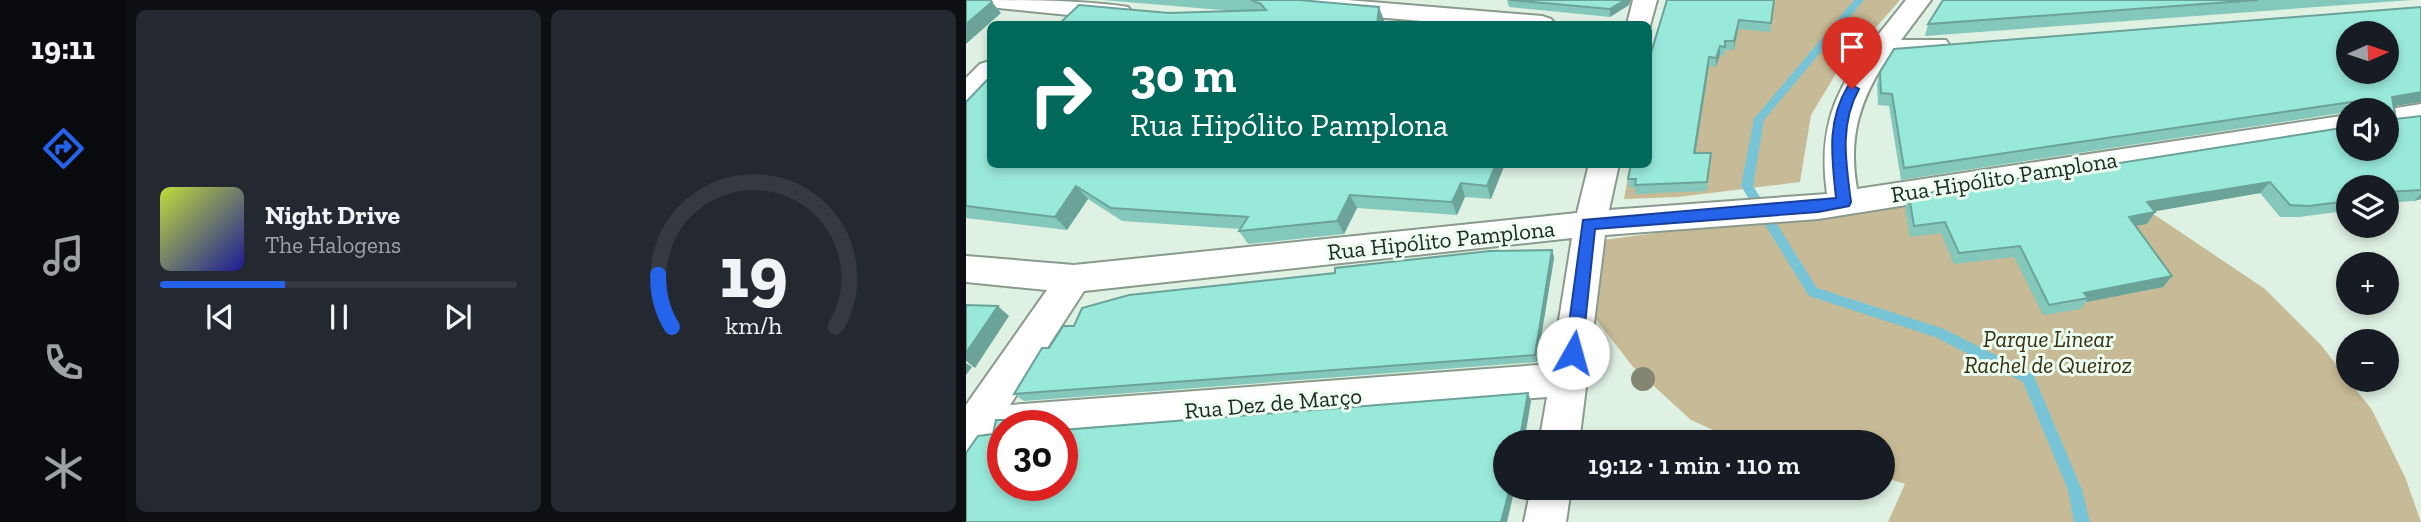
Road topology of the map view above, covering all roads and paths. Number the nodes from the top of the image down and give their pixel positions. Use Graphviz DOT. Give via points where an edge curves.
graph roads {
  1 [pos="989,0"];
  2 [pos="1257,0"];
  3 [pos="1645,0"];
  4 [pos="1919,0"];
  5 [pos="1061,3"];
  6 [pos="1140,14"];
  7 [pos="1041,21"];
  8 [pos="1506,21"];
  9 [pos="1641,21"];
  10 [pos="1964,44"];
  11 [pos="1881,50"];
  12 [pos="987,73"];
  13 [pos="966,94"];
  14 [pos="2421,114"];
  15 [pos="2399,117"];
  16 [pos="2336,127"];
  17 [pos="1603,168"];
  18 [pos="1831,204"];
  19 [pos="1588,224"];
  20 [pos="966,269"];
  21 [pos="1074,279"];
  22 [pos="1570,379"];
  23 [pos="1561,430"];
  24 [pos="971,432"];
  25 [pos="1549,500"];
  26 [pos="1545,522"];
  1 -- 5 [label="street"];
  2 -- 8 [label="street"];
  3 -- 9 [label="street"];
  4 -- 11 [label="street"];
  5 -- 6 [label="street"];
  5 -- 7 [label="street"];
  10 -- 11 [label="street"];
  11 -- 18 [label="street" via="1852,89 1841,119"];
  12 -- 13 [label="street"];
  14 -- 15 [label="street"];
  16 -- 18 [label="street, Rua Hipólito Pamplona"];
  17 -- 19 [label="street"];
  18 -- 19 [label="street, Rua Hipólito Pamplona"];
  19 -- 21 [label="street, Rua Hipólito Pamplona"];
  19 -- 22 [label="street"];
  20 -- 21 [label="street, Rua Hipólito Pamplona"];
  21 -- 24 [label="street"];
  22 -- 23 [label="street"];
  22 -- 24 [label="street, Rua Dez de Março"];
  25 -- 26 [label="street"];
}
